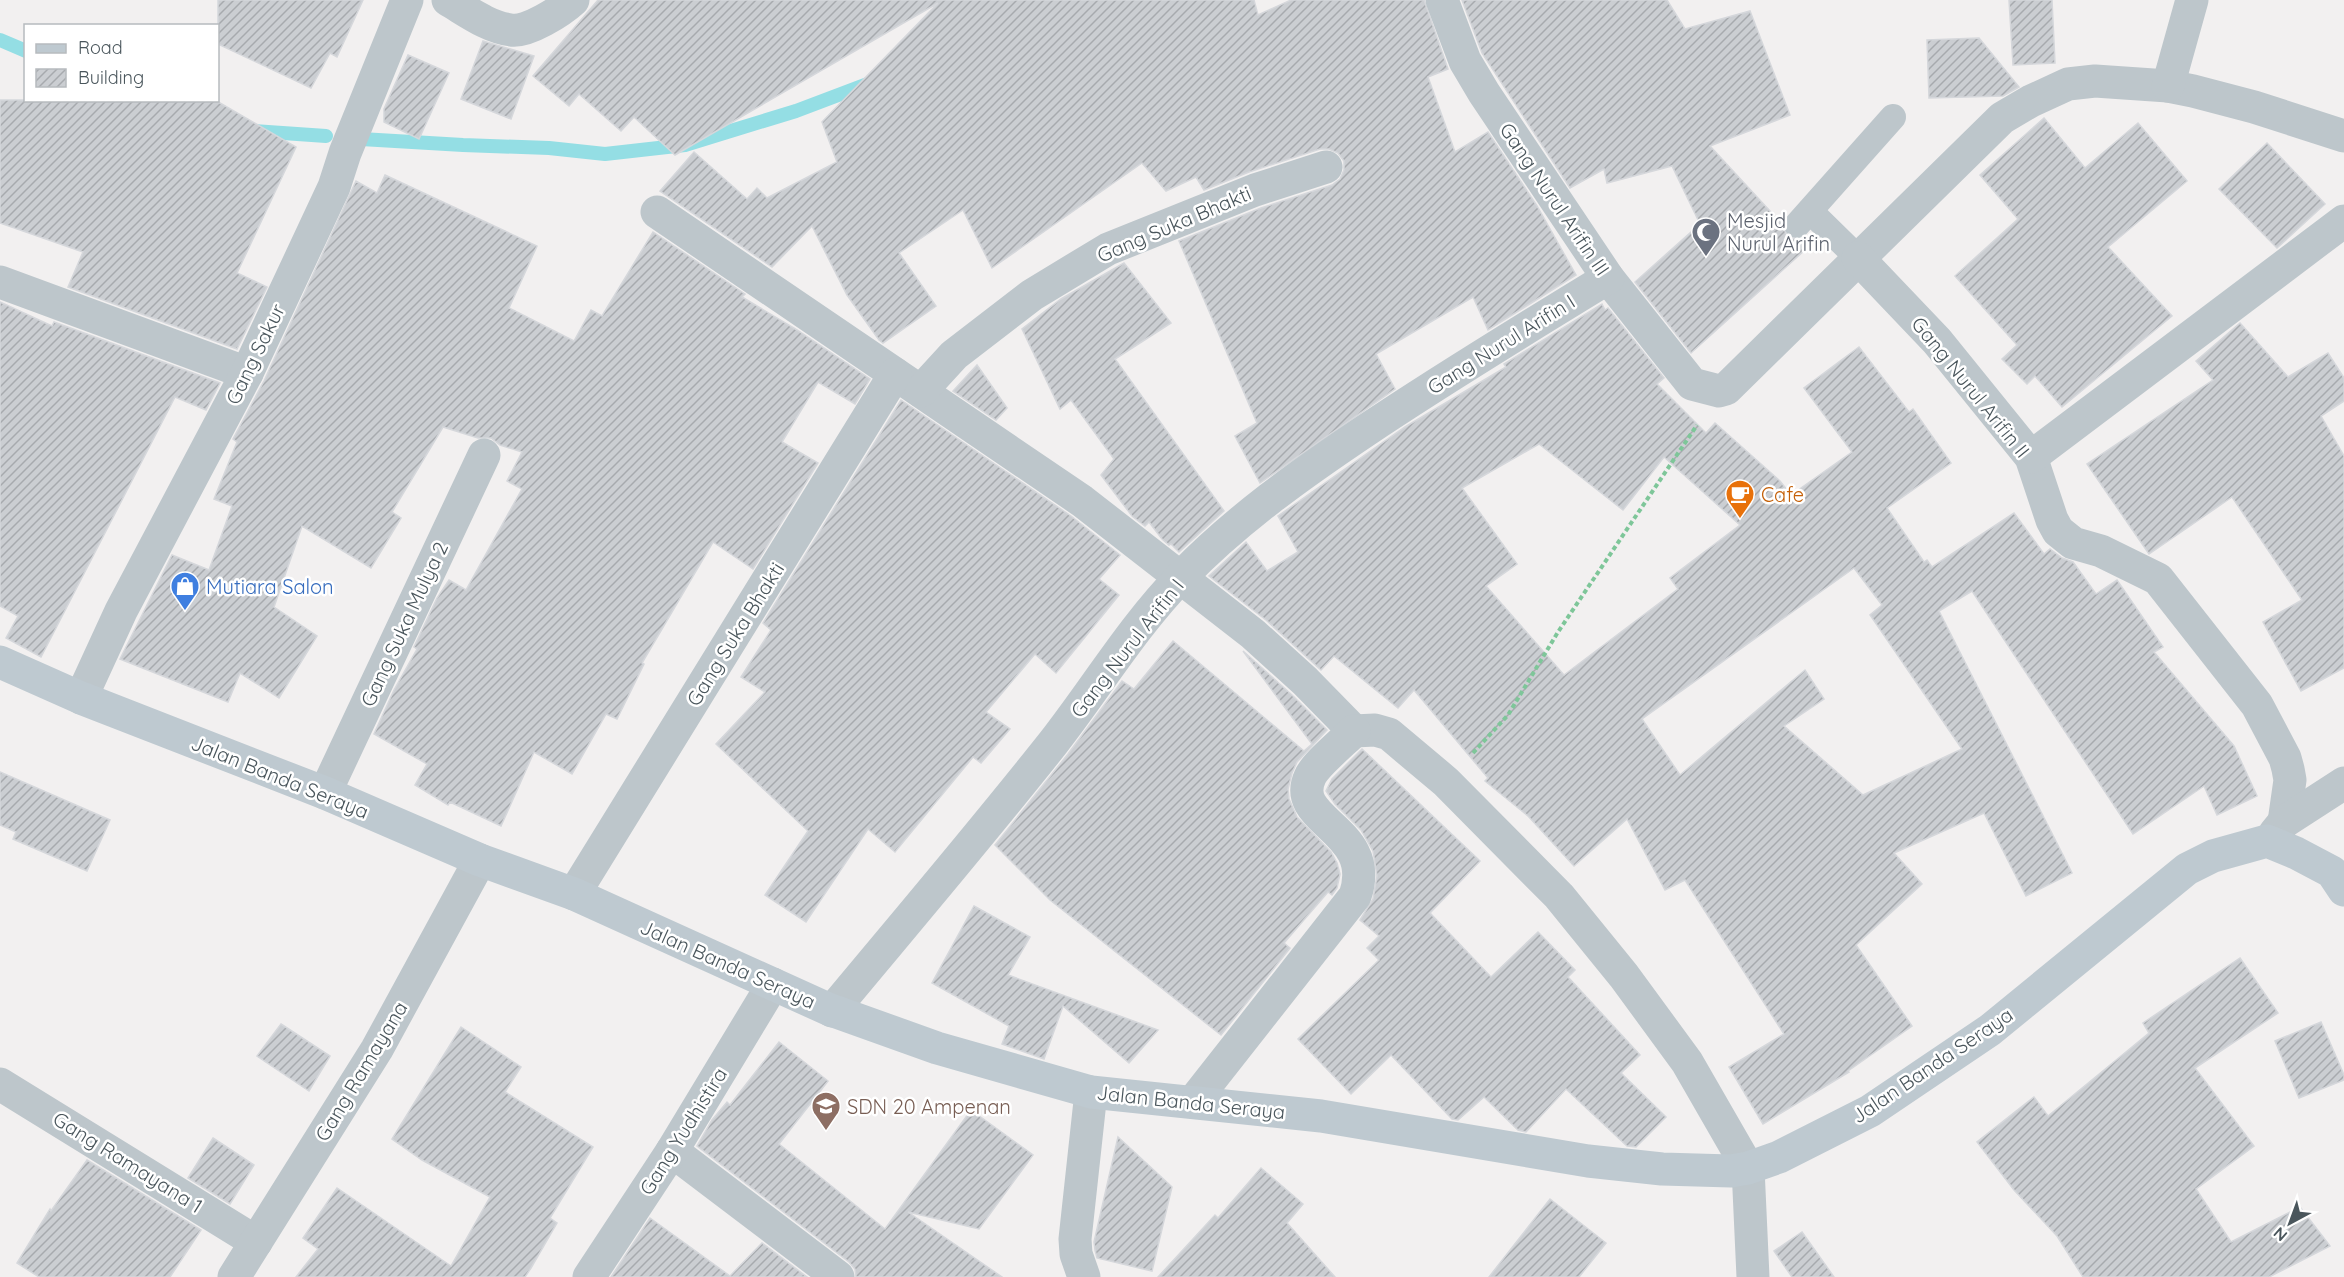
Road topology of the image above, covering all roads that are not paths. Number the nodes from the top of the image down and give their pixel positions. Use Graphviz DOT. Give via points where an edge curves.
graph roads {
  1 [pos="407,0"];
  2 [pos="573,0"];
  3 [pos="1442,0"];
  4 [pos="2192,0"];
  5 [pos="458,6"];
  6 [pos="2168,86"];
  7 [pos="1893,117"];
  8 [pos="2344,136"];
  9 [pos="1326,167"];
  10 [pos="657,212"];
  11 [pos="2344,220"];
  12 [pos="1858,258"];
  13 [pos="1608,278"];
  14 [pos="0,282"];
  15 [pos="247,373"];
  16 [pos="908,382"];
  17 [pos="484,455"];
  18 [pos="2031,457"];
  19 [pos="1181,576"];
  20 [pos="0,662"];
  21 [pos="81,698"];
  22 [pos="1354,731"];
  23 [pos="2344,783"];
  24 [pos="325,793"];
  25 [pos="2276,831"];
  26 [pos="480,860"];
  27 [pos="2344,890"];
  28 [pos="574,894"];
  29 [pos="773,984"];
  30 [pos="832,1011"];
  31 [pos="0,1083"];
  32 [pos="1091,1092"];
  33 [pos="1192,1102"];
  34 [pos="672,1151"];
  35 [pos="1748,1168"];
  36 [pos="256,1242"];
  37 [pos="234,1277"];
  38 [pos="590,1277"];
  39 [pos="838,1277"];
  40 [pos="1084,1277"];
  41 [pos="1753,1277"];
  1 -- 15 [label="street, Gang Sakur" via="334,187"];
  2 -- 5 [label="street" via="537,24 514,31 493,25"];
  3 -- 13 [label="street, Gang Nurul Arifin III" via="1465,61 1484,93"];
  4 -- 6 [label="street"];
  6 -- 8 [label="street" via="2254,107"];
  6 -- 12 [label="street" via="2077,83 2031,101 2002,118"];
  7 -- 12 [label="lane" via="1803,218"];
  9 -- 16 [label="street, Gang Suka Bhakti" via="1255,190 1108,249 1032,295 954,355"];
  10 -- 16 [label="street"];
  11 -- 18 [label="street"];
  12 -- 13 [label="street, Gang Nurul Arifin III" via="1726,389 1719,391 1692,384"];
  12 -- 18 [label="street, Gang Nurul Arifin II" via="1937,341"];
  13 -- 19 [label="street, Gang Nurul Arifin I" via="1303,473"];
  14 -- 15 [label="street"];
  15 -- 21 [label="street, Gang Sakur" via="121,611"];
  16 -- 19 [label="street" via="1082,501"];
  16 -- 28 [label="street, Gang Suka Bhakti"];
  17 -- 24 [label="street, Gang Suka Mulya 2"];
  18 -- 25 [label="street, Gang Nurul Arifin II" via="2052,520 2062,536 2158,579 2257,705 2285,758 2290,780"];
  19 -- 22 [label="street" via="1253,634"];
  19 -- 30 [label="street, Gang Nurul Arifin I" via="1008,800"];
  20 -- 21 [label="street, Jalan Banda Seraya"];
  21 -- 24 [label="street, Jalan Banda Seraya"];
  22 -- 33 [label="street" via="1311,774 1307,789 1313,808 1355,854 1360,874 1355,896"];
  22 -- 35 [label="street" via="1389,734 1446,782 1559,896 1687,1062"];
  23 -- 25 [label="street"];
  24 -- 26 [label="street, Jalan Banda Seraya"];
  25 -- 27 [label="street" via="2289,849 2332,873"];
  25 -- 35 [label="street, Jalan Banda Seraya" via="2187,869 1990,1030 1860,1116 1779,1158"];
  26 -- 28 [label="street, Jalan Banda Seraya"];
  26 -- 36 [label="street, Gang Ramayana" via="377,1049"];
  28 -- 29 [label="street, Jalan Banda Seraya"];
  29 -- 30 [label="street, Jalan Banda Seraya"];
  29 -- 34 [label="street, Gang Yudhistira"];
  30 -- 32 [label="street, Jalan Banda Seraya" via="937,1048"];
  31 -- 36 [label="street, Gang Ramayana 1"];
  32 -- 33 [label="street, Jalan Banda Seraya"];
  32 -- 40 [label="street" via="1075,1239"];
  33 -- 35 [label="street, Jalan Banda Seraya" via="1321,1116 1588,1161 1662,1169"];
  34 -- 38 [label="street, Gang Yudhistira"];
  34 -- 39 [label="street"];
  35 -- 41 [label="street"];
  36 -- 37 [label="street, Gang Ramayana"];
}
